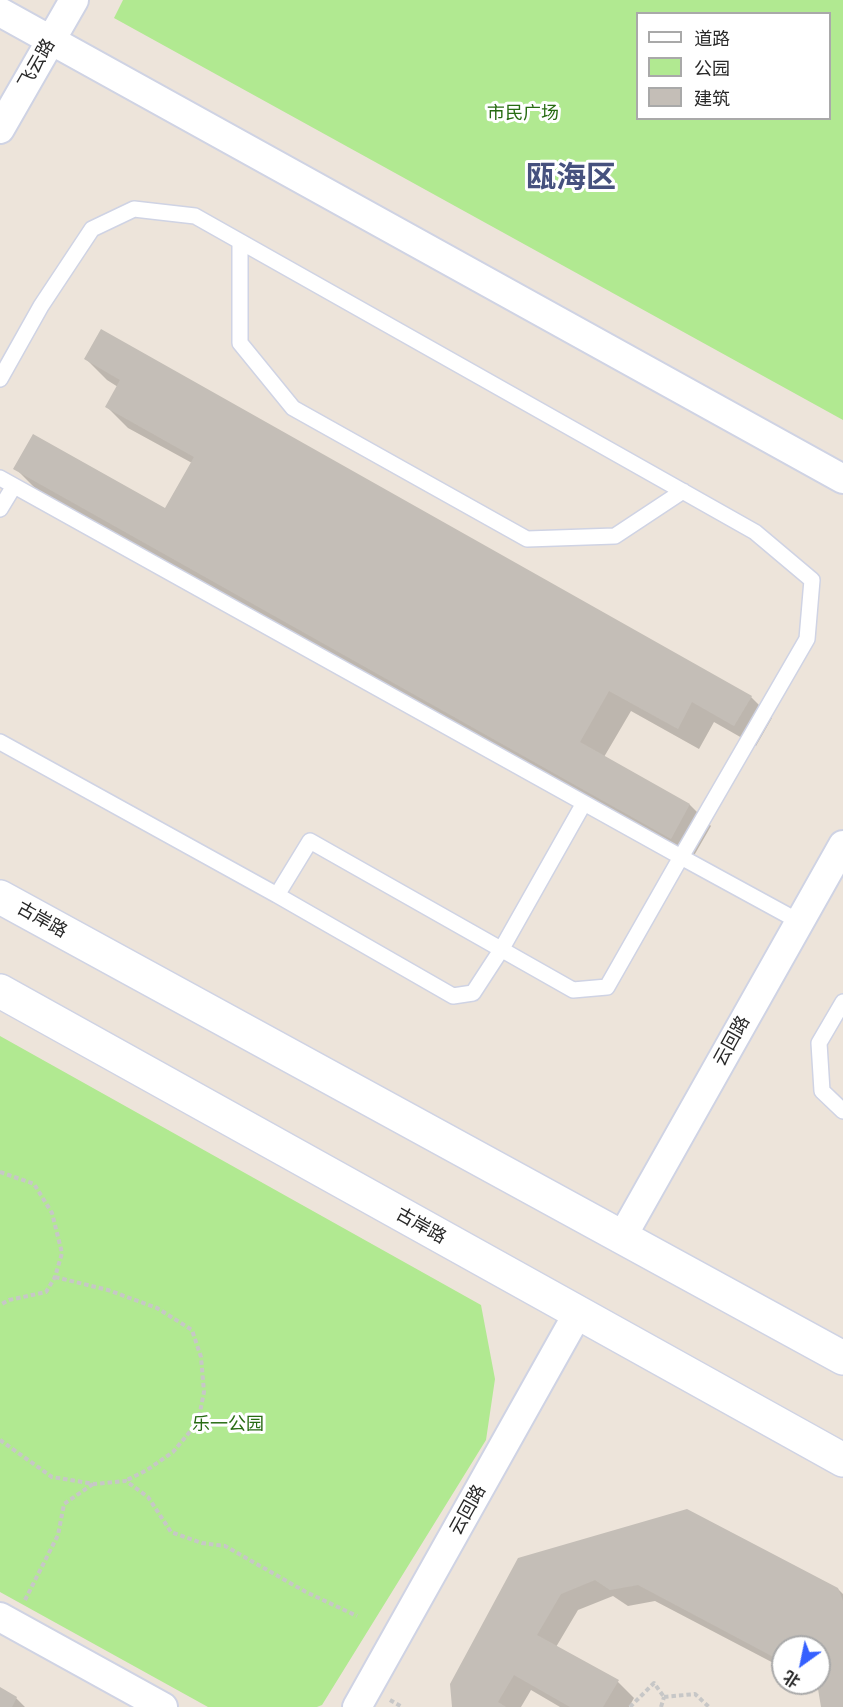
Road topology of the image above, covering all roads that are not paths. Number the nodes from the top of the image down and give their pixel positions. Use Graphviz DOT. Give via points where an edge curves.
graph roads {
  1 [pos="74,0"];
  2 [pos="0,12"];
  3 [pos="51,40"];
  4 [pos="0,129"];
  5 [pos="240,242"];
  6 [pos="0,379"];
  7 [pos="0,478"];
  8 [pos="843,479"];
  9 [pos="14,486"];
  10 [pos="683,491"];
  11 [pos="0,509"];
  12 [pos="0,742"];
  13 [pos="584,803"];
  14 [pos="843,845"];
  15 [pos="681,857"];
  16 [pos="277,895"];
  17 [pos="0,897"];
  18 [pos="800,922"];
  19 [pos="501,950"];
  20 [pos="0,991"];
  21 [pos="843,1002"];
  22 [pos="843,1111"];
  23 [pos="622,1236"];
  24 [pos="578,1312"];
  25 [pos="843,1358"];
  26 [pos="843,1460"];
  27 [pos="11,1611"];
  28 [pos="164,1707"];
  29 [pos="357,1707"];
  1 -- 3 [label="street, 飞云路"];
  2 -- 3 [label="street"];
  3 -- 4 [label="street, 飞云路"];
  3 -- 8 [label="street"];
  5 -- 6 [label="lane" via="195,216 134,209 92,229 41,306"];
  5 -- 10 [label="lane"];
  5 -- 10 [label="lane" via="240,343 293,408 303,414 527,539 615,536"];
  7 -- 9 [label="lane"];
  9 -- 11 [label="lane"];
  9 -- 13 [label="lane"];
  10 -- 15 [label="lane" via="755,532 812,580 807,639"];
  12 -- 16 [label="lane"];
  13 -- 15 [label="lane"];
  13 -- 19 [label="lane"];
  14 -- 18 [label="street, 云回路"];
  15 -- 18 [label="lane"];
  15 -- 19 [label="lane" via="607,987 573,990"];
  16 -- 19 [label="lane" via="453,996 473,993"];
  16 -- 19 [label="lane" via="310,841"];
  17 -- 23 [label="street, 古岸路"];
  18 -- 23 [label="street, 云回路"];
  20 -- 24 [label="street, 古岸路"];
  21 -- 22 [label="lane" via="819,1043 822,1091"];
  23 -- 25 [label="street, 古岸路"];
  24 -- 26 [label="street, 古岸路"];
  24 -- 29 [label="street, 云回路"];
  27 -- 28 [label="street"];
}
